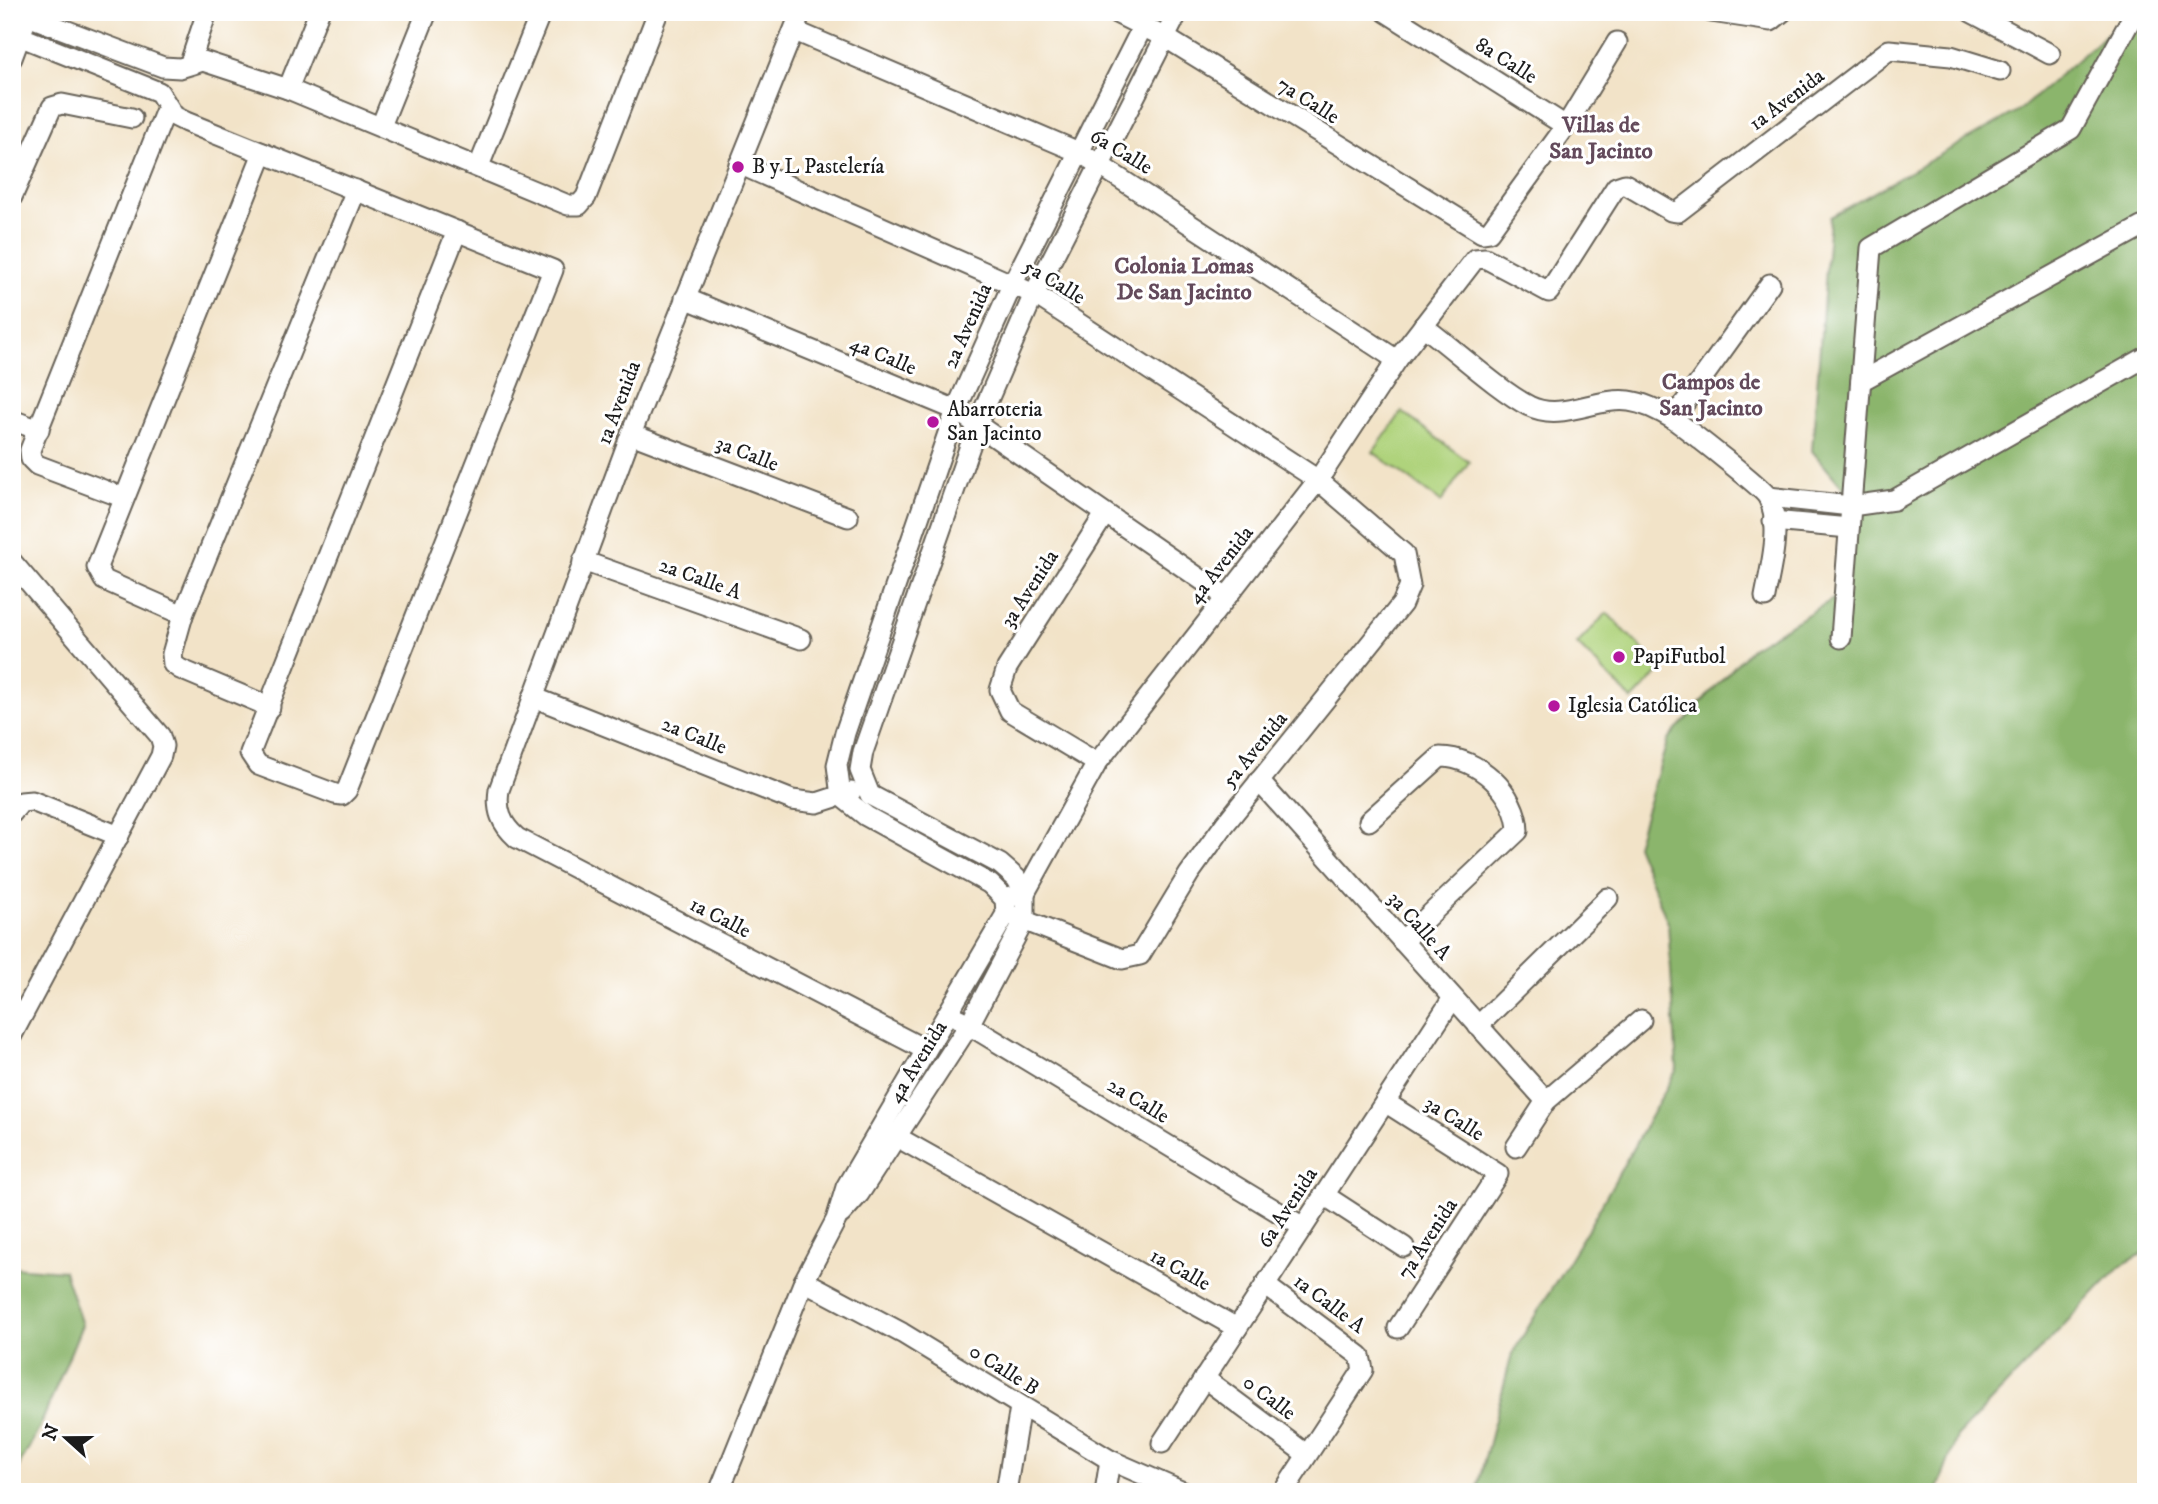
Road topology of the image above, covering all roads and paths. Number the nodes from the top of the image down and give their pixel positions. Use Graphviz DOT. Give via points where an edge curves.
graph roads {
  1 [pos="207,12"];
  2 [pos="319,12"];
  3 [pos="427,12"];
  4 [pos="541,12"];
  5 [pos="658,12"];
  6 [pos="1114,12"];
  7 [pos="1178,12"];
  8 [pos="1386,12"];
  9 [pos="1712,12"];
  10 [pos="1971,12"];
  11 [pos="2135,12"];
  12 [pos="29,14"];
  13 [pos="1776,17"];
  14 [pos="1147,19"];
  15 [pos="798,22"];
  16 [pos="19,36"];
  17 [pos="1166,38"];
  18 [pos="1617,43"];
  19 [pos="2050,54"];
  20 [pos="12,58"];
  21 [pos="190,63"];
  22 [pos="2000,71"];
  23 [pos="288,89"];
  24 [pos="167,107"];
  25 [pos="132,118"];
  26 [pos="381,126"];
  27 [pos="1566,126"];
  28 [pos="263,153"];
  29 [pos="1081,153"];
  30 [pos="739,164"];
  31 [pos="1102,164"];
  32 [pos="479,166"];
  33 [pos="356,190"];
  34 [pos="12,197"];
  35 [pos="2141,227"];
  36 [pos="457,231"];
  37 [pos="1479,257"];
  38 [pos="1013,283"];
  39 [pos="1770,284"];
  40 [pos="1034,294"];
  41 [pos="685,298"];
  42 [pos="1423,326"];
  43 [pos="2146,357"];
  44 [pos="1397,360"];
  45 [pos="1861,381"];
  46 [pos="956,410"];
  47 [pos="1673,419"];
  48 [pos="12,421"];
  49 [pos="978,422"];
  50 [pos="38,430"];
  51 [pos="631,434"];
  52 [pos="1318,480"];
  53 [pos="122,497"];
  54 [pos="1768,497"];
  55 [pos="1850,506"];
  56 [pos="1105,514"];
  57 [pos="848,517"];
  58 [pos="1773,521"];
  59 [pos="1849,528"];
  60 [pos="583,561"];
  61 [pos="12,562"];
  62 [pos="1409,572"];
  63 [pos="1225,596"];
  64 [pos="1765,597"];
  65 [pos="183,615"];
  66 [pos="1842,638"];
  67 [pos="801,639"];
  68 [pos="533,697"];
  69 [pos="270,707"];
  70 [pos="1097,763"];
  71 [pos="1259,781"];
  72 [pos="865,787"];
  73 [pos="841,796"];
  74 [pos="12,813"];
  75 [pos="500,817"];
  76 [pos="1369,821"];
  77 [pos="119,836"];
  78 [pos="1026,893"];
  79 [pos="1608,898"];
  80 [pos="1010,913"];
  81 [pos="1402,941"];
  82 [pos="1452,998"];
  83 [pos="950,1014"];
  84 [pos="1640,1020"];
  85 [pos="969,1025"];
  86 [pos="1478,1026"];
  87 [pos="12,1035"];
  88 [pos="926,1050"];
  89 [pos="1546,1101"];
  90 [pos="1385,1102"];
  91 [pos="889,1132"];
  92 [pos="1516,1147"];
  93 [pos="1497,1176"];
  94 [pos="1324,1195"];
  95 [pos="1303,1227"];
  96 [pos="1404,1247"];
  97 [pos="804,1281"];
  98 [pos="1265,1285"];
  99 [pos="1237,1328"];
  100 [pos="1398,1328"];
  101 [pos="1204,1378"];
  102 [pos="1020,1407"];
  103 [pos="1162,1443"];
  104 [pos="1306,1454"];
  105 [pos="1110,1460"];
  106 [pos="1181,1491"];
  107 [pos="719,1492"];
  108 [pos="1006,1492"];
  109 [pos="1105,1492"];
  110 [pos="1283,1492"];
  1 -- 21 [label="street"];
  2 -- 23 [label="street"];
  3 -- 26 [label="street"];
  4 -- 32 [label="street"];
  5 -- 32 [label="street" via="579,205 568,205"];
  6 -- 14 [label="street, 7a Calle"];
  7 -- 17 [label="street"];
  8 -- 27 [label="street, 8a Calle"];
  9 -- 13 [label="street"];
  10 -- 19 [label="street"];
  11 -- 45 [label="street" via="2071,129 1871,248"];
  12 -- 16 [label="street"];
  12 -- 21 [label="street" via="163,67"];
  14 -- 17 [label="street, 7a Calle"];
  14 -- 29 [label="street, 2a Avenida"];
  15 -- 29 [label="street, 6a Calle"];
  15 -- 30 [label="street, 1a Avenida"];
  16 -- 20 [label="street"];
  16 -- 24 [label="street" via="159,92"];
  17 -- 27 [label="street, 7a Calle" via="1476,232 1489,232"];
  17 -- 31 [label="street"];
  18 -- 27 [label="street"];
  21 -- 23 [label="street" via="203,61"];
  22 -- 37 [label="street, 1a Avenida" via="1951,56 1889,50 1678,212 1625,184 1616,187 1549,292"];
  23 -- 26 [label="street"];
  24 -- 28 [label="street" via="186,122"];
  24 -- 50 [label="street"];
  25 -- 34 [label="street" via="62,104 52,107"];
  26 -- 32 [label="street"];
  28 -- 33 [label="street"];
  28 -- 53 [label="street"];
  29 -- 31 [label="street, 6a Calle"];
  29 -- 38 [label="street, 2a Avenida"];
  30 -- 38 [label="street, 5a Calle"];
  30 -- 41 [label="street, 1a Avenida"];
  31 -- 40 [label="street"];
  31 -- 44 [label="street, 6a Calle"];
  33 -- 36 [label="street"];
  33 -- 65 [label="street"];
  35 -- 45 [label="street"];
  36 -- 69 [label="street"];
  36 -- 69 [label="street" via="553,270 342,795 253,761 250,753"];
  37 -- 42 [label="street, 4a Avenida"];
  38 -- 40 [label="street, 5a Calle"];
  38 -- 46 [label="street, 2a Avenida"];
  39 -- 47 [label="street"];
  40 -- 49 [label="street"];
  40 -- 52 [label="street, 5a Calle"];
  41 -- 46 [label="street, 4a Calle"];
  41 -- 51 [label="street, 1a Avenida"];
  42 -- 44 [label="street, 4a Avenida"];
  42 -- 47 [label="street" via="1530,407 1559,413 1627,401"];
  43 -- 55 [label="street" via="1894,500"];
  44 -- 52 [label="street, 4a Avenida"];
  45 -- 55 [label="street"];
  46 -- 49 [label="street, 4a Calle"];
  46 -- 73 [label="street, 2a Avenida" via="845,733 837,765"];
  47 -- 54 [label="street"];
  48 -- 50 [label="street"];
  49 -- 56 [label="street, 4a Calle"];
  49 -- 72 [label="street" via="863,752 860,769"];
  50 -- 53 [label="street" via="30,450 37,465"];
  51 -- 57 [label="street, 3a Calle"];
  51 -- 60 [label="street, 1a Avenida"];
  52 -- 62 [label="street, 5a Calle" via="1404,554"];
  52 -- 63 [label="street, 4a Avenida"];
  53 -- 65 [label="street" via="97,567 99,575"];
  54 -- 55 [label="street"];
  54 -- 58 [label="street"];
  55 -- 59 [label="street"];
  56 -- 63 [label="street, 4a Calle"];
  56 -- 70 [label="street, 3a Avenida" via="1007,668 1000,690 1010,711"];
  58 -- 59 [label="street"];
  58 -- 64 [label="street"];
  59 -- 66 [label="street"];
  60 -- 67 [label="street, 2a Calle A"];
  60 -- 68 [label="street, 1a Avenida"];
  61 -- 77 [label="street" via="160,736 161,756"];
  62 -- 71 [label="street, 5a Avenida" via="1410,585 1402,604"];
  63 -- 70 [label="street, 4a Avenida"];
  65 -- 69 [label="street" via="173,664"];
  68 -- 73 [label="street, 2a Calle" via="793,800 817,803"];
  68 -- 75 [label="street, 1a Avenida" via="499,790"];
  70 -- 78 [label="street, 4a Avenida"];
  71 -- 80 [label="street, 5a Avenida" via="1189,874 1148,945 1133,959 1122,959"];
  71 -- 81 [label="street, 3a Calle A"];
  72 -- 73 [label="street, 2a Calle"];
  72 -- 78 [label="street" via="870,795 1000,863"];
  73 -- 80 [label="street" via="866,816 990,884"];
  74 -- 77 [label="street" via="22,802 32,801"];
  75 -- 88 [label="street, 1a Calle" via="517,838"];
  76 -- 81 [label="street" via="1440,757 1454,757 1475,767 1509,798 1517,815 1518,831"];
  77 -- 87 [label="street"];
  78 -- 80 [label="street"];
  79 -- 86 [label="street"];
  80 -- 83 [label="street, 4a Avenida"];
  80 -- 85 [label="street, 4a Avenida"];
  81 -- 82 [label="street, 3a Calle A"];
  82 -- 86 [label="street, 3a Calle A"];
  82 -- 90 [label="street, 6a Avenida"];
  83 -- 85 [label="street, 2a Calle"];
  83 -- 88 [label="street, 4a Avenida"];
  84 -- 89 [label="street"];
  85 -- 91 [label="street, 4a Avenida"];
  85 -- 95 [label="street, 2a Calle"];
  86 -- 89 [label="street, 3a Calle A"];
  88 -- 91 [label="street, 4a Avenida"];
  89 -- 92 [label="street"];
  90 -- 93 [label="street, 3a Calle"];
  90 -- 94 [label="street, 6a Avenida"];
  91 -- 97 [label="street, 4a Avenida" via="846,1187 836,1220"];
  91 -- 99 [label="street, 1a Calle"];
  93 -- 100 [label="street, 7a Avenida"];
  94 -- 95 [label="street, 6a Avenida"];
  94 -- 96 [label="street"];
  95 -- 98 [label="street, 6a Avenida"];
  97 -- 102 [label="street, 0 Calle B" via="902,1333"];
  97 -- 107 [label="street, 4a Avenida"];
  98 -- 99 [label="street, 6a Avenida"];
  98 -- 104 [label="street, 1a Calle A" via="1360,1356 1363,1363 1363,1370"];
  99 -- 101 [label="street, 6a Avenida"];
  101 -- 103 [label="street, 6a Avenida"];
  101 -- 104 [label="street, 0 Calle"];
  102 -- 105 [label="street, 0 Calle B"];
  102 -- 108 [label="street"];
  104 -- 110 [label="street"];
  105 -- 106 [label="street, 0 Calle B"];
  105 -- 109 [label="street"];
}
